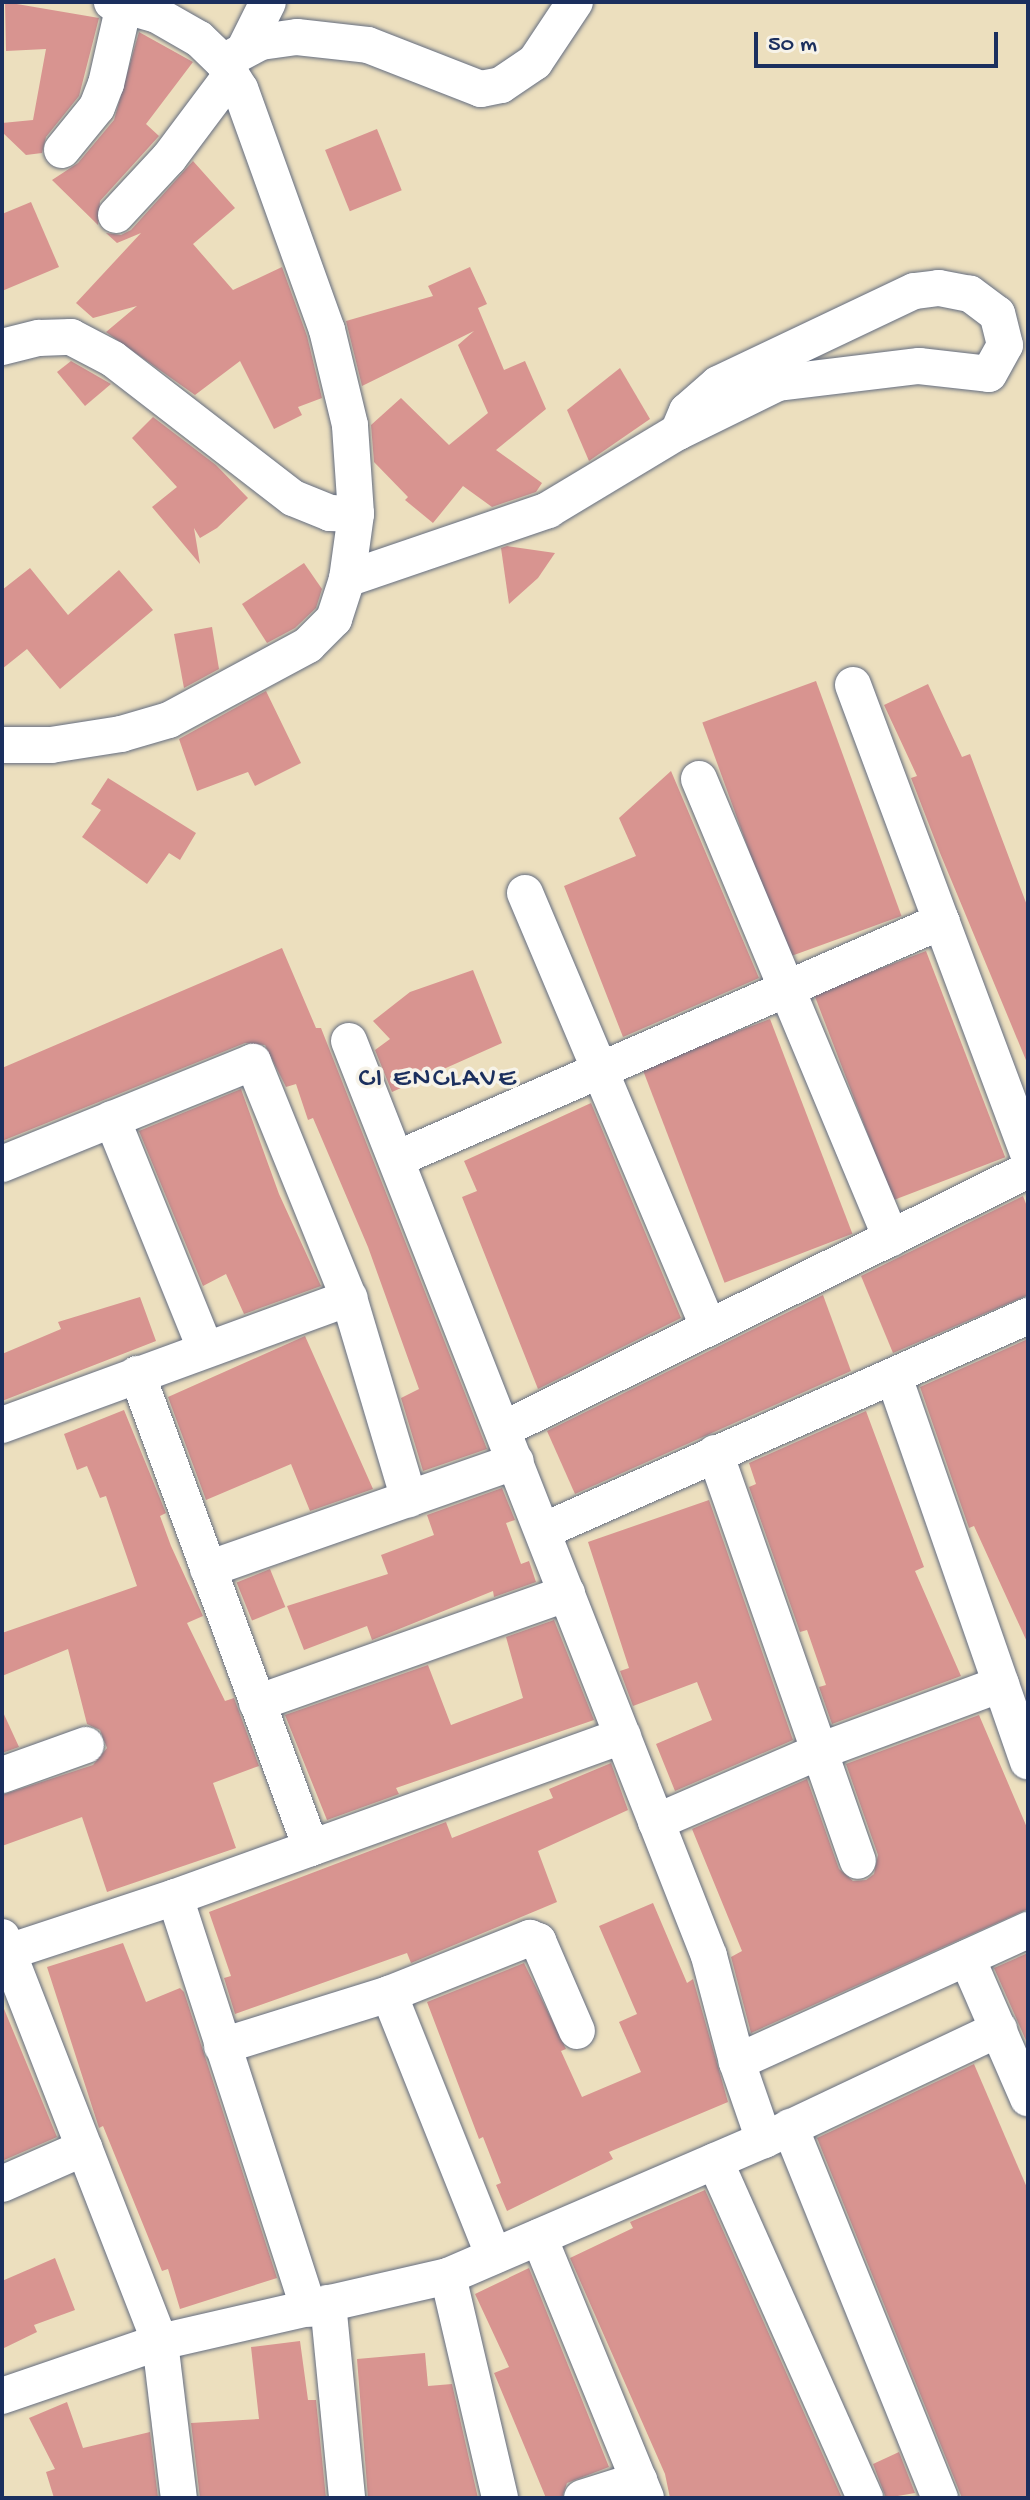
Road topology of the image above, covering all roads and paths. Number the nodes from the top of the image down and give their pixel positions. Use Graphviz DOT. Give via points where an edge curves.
graph roads {
  1 [pos="268,2"];
  2 [pos="575,2"];
  3 [pos="118,4"];
  4 [pos="233,62"];
  5 [pos="62,150"];
  6 [pos="116,215"];
  7 [pos="2,347"];
  8 [pos="678,432"];
  9 [pos="356,514"];
  10 [pos="347,579"];
  11 [pos="853,685"];
  12 [pos="2,745"];
  13 [pos="699,779"];
  14 [pos="525,893"];
  15 [pos="942,921"];
  16 [pos="787,987"];
  17 [pos="349,1041"];
  18 [pos="599,1069"];
  19 [pos="112,1119"];
  20 [pos="1028,1153"];
  21 [pos="399,1158"];
  22 [pos="2,1164"];
  23 [pos="1028,1170"];
  24 [pos="891,1238"];
  25 [pos="349,1298"];
  26 [pos="1028,1316"];
  27 [pos="709,1328"];
  28 [pos="205,1348"];
  29 [pos="137,1374"];
  30 [pos="894,1377"];
  31 [pos="2,1425"];
  32 [pos="510,1445"];
  33 [pos="715,1453"];
  34 [pos="409,1499"];
  35 [pos="543,1531"];
  36 [pos="208,1569"];
  37 [pos="567,1593"];
  38 [pos="1001,1684"];
  39 [pos="257,1703"];
  40 [pos="623,1736"];
  41 [pos="86,1745"];
  42 [pos="820,1751"];
  43 [pos="1028,1761"];
  44 [pos="2,1775"];
  45 [pos="656,1822"];
  46 [pos="311,1848"];
  47 [pos="858,1861"];
  48 [pos="175,1897"];
  49 [pos="1028,1930"];
  50 [pos="4,1947"];
  51 [pos="967,1958"];
  52 [pos="389,1994"];
  53 [pos="999,2029"];
  54 [pos="577,2031"];
  55 [pos="222,2046"];
  56 [pos="737,2062"];
  57 [pos="1028,2098"];
  58 [pos="777,2134"];
  59 [pos="84,2148"];
  60 [pos="715,2161"];
  61 [pos="2,2184"];
  62 [pos="539,2237"];
  63 [pos="494,2256"];
  64 [pos="448,2276"];
  65 [pos="318,2306"];
  66 [pos="160,2342"];
  67 [pos="2,2396"];
  68 [pos="642,2489"];
  69 [pos="179,2498"];
  70 [pos="347,2498"];
  71 [pos="500,2498"];
  72 [pos="582,2498"];
  73 [pos="865,2498"];
  74 [pos="940,2498"];
  1 -- 4 [label="street"];
  2 -- 4 [label="street" via="535,62 501,85 481,89 368,45 297,37"];
  3 -- 4 [label="street" via="178,27"];
  3 -- 5 [label="street" via="106,84 97,107"];
  4 -- 6 [label="street" via="169,158"];
  4 -- 9 [label="street" via="327,330 350,425"];
  7 -- 9 [label="street" via="71,337 113,359 293,498 330,513"];
  8 -- 8 [label="street" via="751,393 806,378 919,366 989,374 1005,345 997,314 970,294 939,288 914,291 718,384 687,411"];
  8 -- 10 [label="street" via="548,510"];
  9 -- 10 [label="street"];
  10 -- 12 [label="street" via="334,619 308,645 210,700 121,734 51,745"];
  11 -- 15 [label="street"];
  13 -- 16 [label="street"];
  14 -- 18 [label="street"];
  15 -- 16 [label="street"];
  15 -- 20 [label="street"];
  16 -- 18 [label="street"];
  16 -- 24 [label="street"];
  17 -- 21 [label="street"];
  18 -- 21 [label="street"];
  18 -- 27 [label="street"];
  19 -- 22 [label="street"];
  19 -- 25 [label="street" via="253,1062"];
  19 -- 28 [label="street"];
  21 -- 32 [label="street"];
  23 -- 24 [label="street"];
  24 -- 27 [label="street"];
  25 -- 28 [label="street"];
  25 -- 34 [label="street"];
  26 -- 30 [label="street"];
  27 -- 32 [label="street"];
  28 -- 29 [label="street"];
  29 -- 31 [label="street"];
  29 -- 36 [label="street"];
  30 -- 33 [label="street"];
  30 -- 38 [label="street"];
  32 -- 34 [label="street"];
  32 -- 35 [label="street"];
  33 -- 35 [label="street"];
  33 -- 42 [label="street"];
  34 -- 36 [label="street"];
  35 -- 37 [label="street"];
  36 -- 39 [label="street"];
  37 -- 39 [label="street"];
  37 -- 40 [label="street"];
  38 -- 42 [label="street"];
  38 -- 43 [label="street"];
  39 -- 46 [label="street"];
  40 -- 45 [label="street"];
  40 -- 46 [label="street"];
  41 -- 44 [label="street"];
  42 -- 45 [label="street"];
  42 -- 47 [label="street"];
  45 -- 56 [label="street" via="709,1956"];
  46 -- 48 [label="street"];
  48 -- 50 [label="street"];
  48 -- 55 [label="street"];
  49 -- 51 [label="street"];
  50 -- 59 [label="street"];
  51 -- 53 [label="street"];
  51 -- 56 [label="street"];
  52 -- 54 [label="street" via="535,1938"];
  52 -- 55 [label="street"];
  52 -- 63 [label="street"];
  53 -- 57 [label="street"];
  53 -- 58 [label="street"];
  55 -- 65 [label="street"];
  56 -- 58 [label="street"];
  58 -- 60 [label="street"];
  58 -- 74 [label="street"];
  59 -- 61 [label="street"];
  59 -- 66 [label="street"];
  60 -- 62 [label="street"];
  60 -- 73 [label="street"];
  62 -- 63 [label="street"];
  62 -- 68 [label="street"];
  63 -- 64 [label="street"];
  64 -- 65 [label="street"];
  64 -- 71 [label="street"];
  65 -- 66 [label="street"];
  65 -- 70 [label="street"];
  66 -- 67 [label="street"];
  66 -- 69 [label="street"];
  68 -- 72 [label="street"];
}
